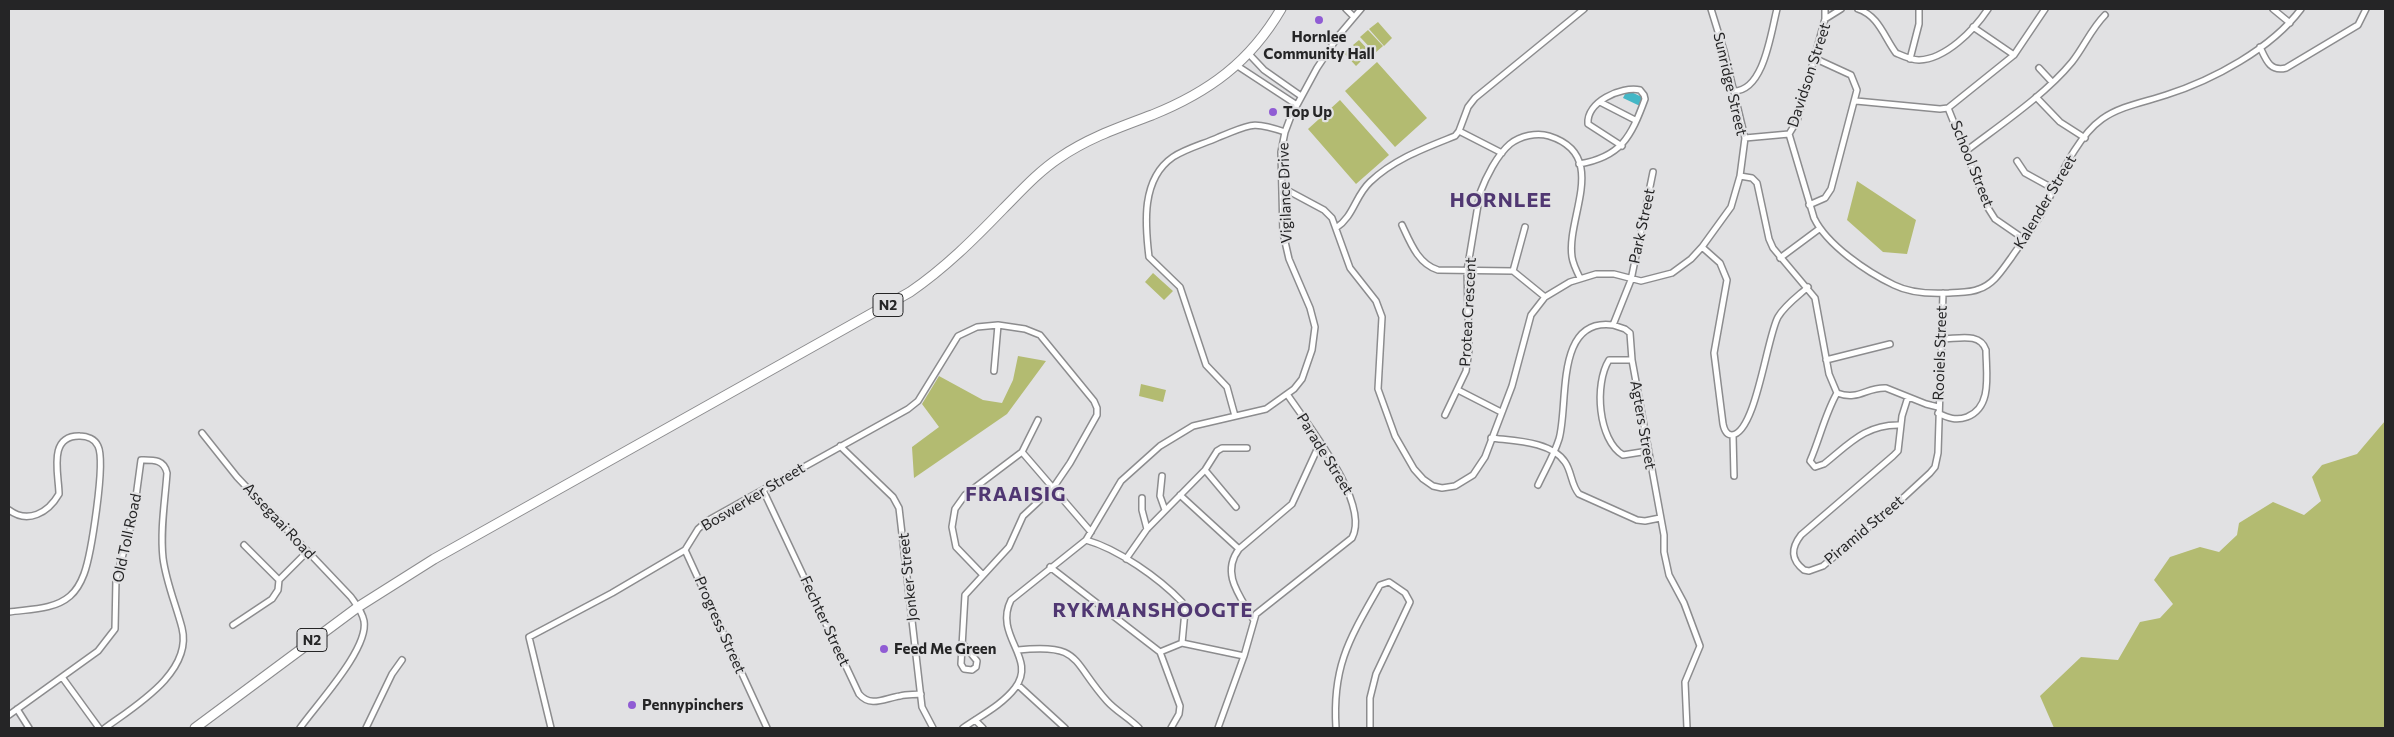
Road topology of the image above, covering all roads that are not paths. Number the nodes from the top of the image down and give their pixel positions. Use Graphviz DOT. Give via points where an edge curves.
graph roads {
  1 [pos="1282,9"];
  2 [pos="1346,9"];
  3 [pos="1361,9"];
  4 [pos="1584,9"];
  5 [pos="1711,9"];
  6 [pos="1777,9"];
  7 [pos="1825,9"];
  8 [pos="1841,9"];
  9 [pos="1858,9"];
  10 [pos="1919,9"];
  11 [pos="1988,9"];
  12 [pos="2045,9"];
  13 [pos="2273,9"];
  14 [pos="2301,9"];
  15 [pos="2366,9"];
  16 [pos="2104,14"];
  17 [pos="1354,17"];
  18 [pos="1825,19"];
  19 [pos="2290,23"];
  20 [pos="1973,27"];
  21 [pos="2260,47"];
  22 [pos="1248,53"];
  23 [pos="2014,55"];
  24 [pos="1814,58"];
  25 [pos="1910,59"];
  26 [pos="1236,65"];
  27 [pos="2039,68"];
  28 [pos="2052,82"];
  29 [pos="1734,91"];
  30 [pos="1302,96"];
  31 [pos="2036,97"];
  32 [pos="1856,101"];
  33 [pos="1600,102"];
  34 [pos="1297,105"];
  35 [pos="1948,108"];
  36 [pos="1636,120"];
  37 [pos="1459,131"];
  38 [pos="1284,132"];
  39 [pos="1789,134"];
  40 [pos="1745,138"];
  41 [pos="2085,138"];
  42 [pos="1622,146"];
  43 [pos="1966,151"];
  44 [pos="1502,153"];
  45 [pos="2017,161"];
  46 [pos="1579,164"];
  47 [pos="1653,172"];
  48 [pos="1740,176"];
  49 [pos="1283,188"];
  50 [pos="2054,189"];
  51 [pos="1809,205"];
  52 [pos="1402,225"];
  53 [pos="1525,227"];
  54 [pos="1336,228"];
  55 [pos="1819,230"];
  56 [pos="2024,239"];
  57 [pos="1702,247"];
  58 [pos="1780,258"];
  59 [pos="1467,270"];
  60 [pos="1514,271"];
  61 [pos="1580,278"];
  62 [pos="1631,280"];
  63 [pos="1808,287"];
  64 [pos="1943,294"];
  65 [pos="1545,297"];
  66 [pos="998,325"];
  67 [pos="1614,325"];
  68 [pos="1942,339"];
  69 [pos="1890,344"];
  70 [pos="1632,360"];
  71 [pos="1826,360"];
  72 [pos="994,371"];
  73 [pos="1458,390"];
  74 [pos="1837,393"];
  75 [pos="1287,394"];
  76 [pos="1908,397"];
  77 [pos="1938,410"];
  78 [pos="1501,412"];
  79 [pos="1445,415"];
  80 [pos="1235,416"];
  81 [pos="1038,420"];
  82 [pos="1900,425"];
  83 [pos="202,433"];
  84 [pos="1733,435"];
  85 [pos="1491,438"];
  86 [pos="1320,443"];
  87 [pos="840,446"];
  88 [pos="1247,448"];
  89 [pos="1648,451"];
  90 [pos="1022,452"];
  91 [pos="1554,452"];
  92 [pos="1205,470"];
  93 [pos="1162,476"];
  94 [pos="1734,476"];
  95 [pos="1538,485"];
  96 [pos="1053,488"];
  97 [pos="763,490"];
  98 [pos="1180,495"];
  99 [pos="1142,498"];
  100 [pos="1236,507"];
  101 [pos="9,510"];
  102 [pos="1165,510"];
  103 [pos="1660,518"];
  104 [pos="1148,530"];
  105 [pos="1091,532"];
  106 [pos="1086,540"];
  107 [pos="244,545"];
  108 [pos="685,550"];
  109 [pos="1239,550"];
  110 [pos="307,552"];
  111 [pos="1126,559"];
  112 [pos="1050,567"];
  113 [pos="982,574"];
  114 [pos="279,580"];
  115 [pos="358,607"];
  116 [pos="9,612"];
  117 [pos="1253,619"];
  118 [pos="234,626"];
  119 [pos="1182,643"];
  120 [pos="963,644"];
  121 [pos="1018,650"];
  122 [pos="1160,652"];
  123 [pos="1244,656"];
  124 [pos="402,660"];
  125 [pos="62,677"];
  126 [pos="1018,685"];
  127 [pos="921,694"];
  128 [pos="18,709"];
  129 [pos="9,715"];
  130 [pos="975,720"];
  131 [pos="29,728"];
  132 [pos="99,728"];
  133 [pos="105,728"];
  134 [pos="195,728"];
  135 [pos="300,728"];
  136 [pos="366,728"];
  137 [pos="551,728"];
  138 [pos="766,728"];
  139 [pos="933,728"];
  140 [pos="963,728"];
  141 [pos="982,728"];
  142 [pos="1065,728"];
  143 [pos="1139,728"];
  144 [pos="1172,728"];
  145 [pos="1218,728"];
  146 [pos="1336,728"];
  147 [pos="1370,728"];
  148 [pos="1687,728"];
  1 -- 22 [label="highway, N2"];
  2 -- 17 [label="street"];
  3 -- 17 [label="street"];
  4 -- 37 [label="street" via="1475,98 1463,117"];
  5 -- 29 [label="street, Sunridge Street"];
  6 -- 29 [label="street" via="1754,82 1741,91"];
  7 -- 18 [label="street"];
  8 -- 18 [label="street, Davidson Street"];
  9 -- 25 [label="street" via="1879,25 1896,53"];
  10 -- 25 [label="street" via="1919,24"];
  11 -- 20 [label="street"];
  12 -- 23 [label="street"];
  13 -- 19 [label="street"];
  14 -- 19 [label="street, Kalender Street"];
  15 -- 21 [label="street" via="2358,25 2286,68 2270,65"];
  16 -- 28 [label="street" via="2071,64"];
  17 -- 30 [label="street" via="1330,47"];
  18 -- 24 [label="street, Davidson Street"];
  19 -- 21 [label="street, Kalender Street"];
  20 -- 23 [label="street"];
  20 -- 25 [label="street" via="1937,55"];
  21 -- 41 [label="street, Kalender Street" via="2194,86 2116,112 2101,120"];
  22 -- 26 [label="highway, N2"];
  22 -- 30 [label="street" via="1264,70"];
  23 -- 35 [label="street"];
  24 -- 32 [label="street" via="1851,75 1857,90"];
  24 -- 39 [label="street, Davidson Street" via="1797,120"];
  26 -- 34 [label="street"];
  26 -- 115 [label="highway, N2" via="1205,90 1110,130 1059,157 959,254 901,298 503,519"];
  27 -- 28 [label="street"];
  28 -- 31 [label="street"];
  29 -- 40 [label="street, Sunridge Street"];
  30 -- 34 [label="street, Vigilance Drive"];
  31 -- 41 [label="street" via="2060,122"];
  31 -- 43 [label="street"];
  32 -- 35 [label="street, School Street"];
  32 -- 51 [label="street" via="1831,189 1825,198"];
  33 -- 36 [label="street"];
  33 -- 36 [label="street" via="1626,90 1640,90 1645,100"];
  33 -- 42 [label="street" via="1589,112 1588,124"];
  34 -- 38 [label="street, Vigilance Drive"];
  35 -- 43 [label="street, School Street"];
  36 -- 42 [label="street"];
  37 -- 44 [label="street"];
  37 -- 54 [label="street" via="1407,156 1369,182 1348,217"];
  38 -- 49 [label="street, Vigilance Drive" via="1281,152"];
  38 -- 80 [label="street" via="1252,124 1180,154 1163,167 1146,206 1149,257 1180,287 1206,365 1227,387"];
  39 -- 40 [label="street, Davidson Street"];
  39 -- 51 [label="street, Kalender Street"];
  40 -- 48 [label="street, Sunridge Street"];
  41 -- 50 [label="street, Kalender Street"];
  42 -- 46 [label="street" via="1607,156"];
  43 -- 56 [label="street, School Street" via="1995,219"];
  44 -- 46 [label="street, Protea Crescent" via="1511,143 1532,134 1543,134 1561,141"];
  44 -- 59 [label="street, Protea Crescent" via="1480,193"];
  45 -- 50 [label="street" via="2025,173"];
  46 -- 61 [label="street, Protea Crescent" via="1583,184 1572,257"];
  47 -- 62 [label="street, Park Street"];
  48 -- 57 [label="street, Sunridge Street" via="1731,207"];
  48 -- 58 [label="street" via="1752,178 1757,183 1769,239"];
  49 -- 54 [label="street" via="1324,210"];
  49 -- 75 [label="street, Vigilance Drive" via="1286,247 1315,327 1306,370"];
  50 -- 56 [label="street, Kalender Street"];
  51 -- 55 [label="street, Kalender Street"];
  52 -- 59 [label="street" via="1411,244 1429,267"];
  53 -- 60 [label="street"];
  54 -- 85 [label="street" via="1350,268 1376,300 1380,310 1383,325 1379,395 1395,436 1417,473 1433,486 1455,486 1478,468"];
  55 -- 58 [label="street"];
  55 -- 64 [label="street, Kalender Street" via="1879,278 1899,287"];
  56 -- 64 [label="street, Kalender Street" via="1991,283 1970,292"];
  57 -- 62 [label="street, Sunridge Street" via="1672,273 1650,280"];
  57 -- 84 [label="street" via="1720,263 1727,280 1714,354 1723,424 1725,432"];
  58 -- 63 [label="street"];
  59 -- 60 [label="street"];
  59 -- 73 [label="street, Protea Crescent" via="1469,350 1466,371"];
  60 -- 65 [label="street"];
  61 -- 62 [label="street, Sunridge Street" via="1605,273"];
  61 -- 65 [label="street, Sunridge Street"];
  62 -- 67 [label="street, Park Street"];
  63 -- 71 [label="street" via="1815,298"];
  63 -- 84 [label="street" via="1778,317 1751,412 1744,427"];
  64 -- 68 [label="street, Rooiels Street"];
  65 -- 78 [label="street" via="1531,315 1512,386"];
  66 -- 72 [label="street"];
  66 -- 87 [label="street, Boswerker Street" via="977,328 958,336 918,401"];
  66 -- 96 [label="street, Boswerker Street" via="1040,335 1097,408 1097,415 1078,450"];
  67 -- 70 [label="street, Agters Street" via="1630,333"];
  67 -- 91 [label="street" via="1602,323 1590,327 1573,349 1564,387 1559,439"];
  68 -- 77 [label="street, Rooiels Street"];
  68 -- 77 [label="street" via="1977,338 1984,344 1986,392 1981,408 1970,416 1956,420"];
  69 -- 71 [label="street"];
  70 -- 89 [label="street, Agters Street"];
  70 -- 89 [label="street" via="1609,360 1599,396 1613,448 1623,455"];
  71 -- 74 [label="street"];
  73 -- 78 [label="street"];
  73 -- 79 [label="street, Protea Crescent"];
  74 -- 76 [label="street" via="1853,397 1886,388"];
  74 -- 82 [label="street" via="1810,460 1815,466 1824,464 1874,427"];
  75 -- 80 [label="street, Vigilance Drive" via="1266,409"];
  75 -- 86 [label="street, Parade Street"];
  76 -- 77 [label="street"];
  76 -- 82 [label="street, Piramid Street"];
  77 -- 82 [label="street, Piramid Street" via="1937,460 1930,473 1822,566 1809,571 1802,568 1794,560 1794,544 1894,456 1898,450"];
  78 -- 85 [label="street"];
  80 -- 105 [label="street, Vigilance Drive" via="1193,426 1160,446 1121,481"];
  81 -- 90 [label="street"];
  83 -- 110 [label="street, Assegaai Road" via="237,477"];
  84 -- 94 [label="street"];
  85 -- 91 [label="street" via="1544,447"];
  86 -- 109 [label="street" via="1292,504"];
  86 -- 117 [label="street, Parade Street" via="1349,492 1356,511 1355,532 1352,538 1262,608"];
  87 -- 97 [label="street, Boswerker Street"];
  87 -- 127 [label="street, Jonker Street" via="893,497 899,508"];
  88 -- 92 [label="street" via="1219,449"];
  89 -- 103 [label="street, Agters Street"];
  90 -- 96 [label="street"];
  90 -- 113 [label="street" via="965,495 955,510 952,527 956,547"];
  91 -- 95 [label="street"];
  91 -- 103 [label="street" via="1564,460 1574,489 1580,494 1637,520"];
  92 -- 98 [label="street"];
  92 -- 100 [label="street"];
  93 -- 102 [label="street" via="1160,496"];
  96 -- 105 [label="street"];
  96 -- 113 [label="street" via="1026,511 1009,547"];
  97 -- 108 [label="street, Boswerker Street" via="701,525"];
  97 -- 127 [label="street, Fechter Street" via="859,694 874,702"];
  98 -- 102 [label="street"];
  98 -- 109 [label="street"];
  99 -- 104 [label="street"];
  101 -- 116 [label="street" via="15,514 35,516 47,509 59,494 55,463 60,447 75,436 95,442 100,453 100,477 88,562 81,582 58,604"];
  102 -- 104 [label="street"];
  103 -- 148 [label="street, Agters Street" via="1669,575 1684,603 1700,646 1685,682"];
  104 -- 111 [label="street"];
  105 -- 106 [label="street, Vigilance Drive"];
  106 -- 111 [label="street"];
  106 -- 112 [label="street, Vigilance Drive"];
  107 -- 114 [label="street"];
  108 -- 137 [label="street, Boswerker Street" via="529,637"];
  108 -- 138 [label="street, Progress Street"];
  109 -- 117 [label="street" via="1233,557 1230,575"];
  110 -- 114 [label="street"];
  110 -- 115 [label="street, Assegaai Road"];
  111 -- 119 [label="street" via="1182,602 1185,611"];
  112 -- 121 [label="street, Vigilance Drive" via="1018,594 1007,608 1008,632"];
  112 -- 122 [label="street"];
  113 -- 120 [label="street" via="965,595"];
  114 -- 118 [label="street" via="278,590 272,599"];
  115 -- 134 [label="highway, N2"];
  115 -- 135 [label="street" via="364,626 353,656"];
  117 -- 123 [label="street"];
  119 -- 122 [label="street"];
  119 -- 123 [label="street"];
  120 -- 120 [label="street" via="961,664 964,669 972,670 977,661"];
  121 -- 126 [label="street, Vigilance Drive" via="1022,671"];
  121 -- 143 [label="street" via="1050,648 1068,653 1084,668 1107,701"];
  122 -- 144 [label="street" via="1180,706"];
  123 -- 145 [label="street"];
  124 -- 136 [label="street"];
  125 -- 128 [label="street, Old Toll Road"];
  125 -- 132 [label="street"];
  125 -- 133 [label="street, Old Toll Road" via="98,651 115,629 116,579 133,519 141,460 160,461 166,469 164,558 184,640 178,662 160,686"];
  126 -- 130 [label="street"];
  126 -- 142 [label="street"];
  127 -- 139 [label="street, Jonker Street" via="924,713"];
  128 -- 129 [label="street, Old Toll Road"];
  128 -- 131 [label="street"];
  130 -- 140 [label="street"];
  130 -- 141 [label="street"];
  146 -- 147 [label="street" via="1334,702 1342,659 1380,585 1389,582 1405,593 1410,602 1376,674 1370,698"];
}
